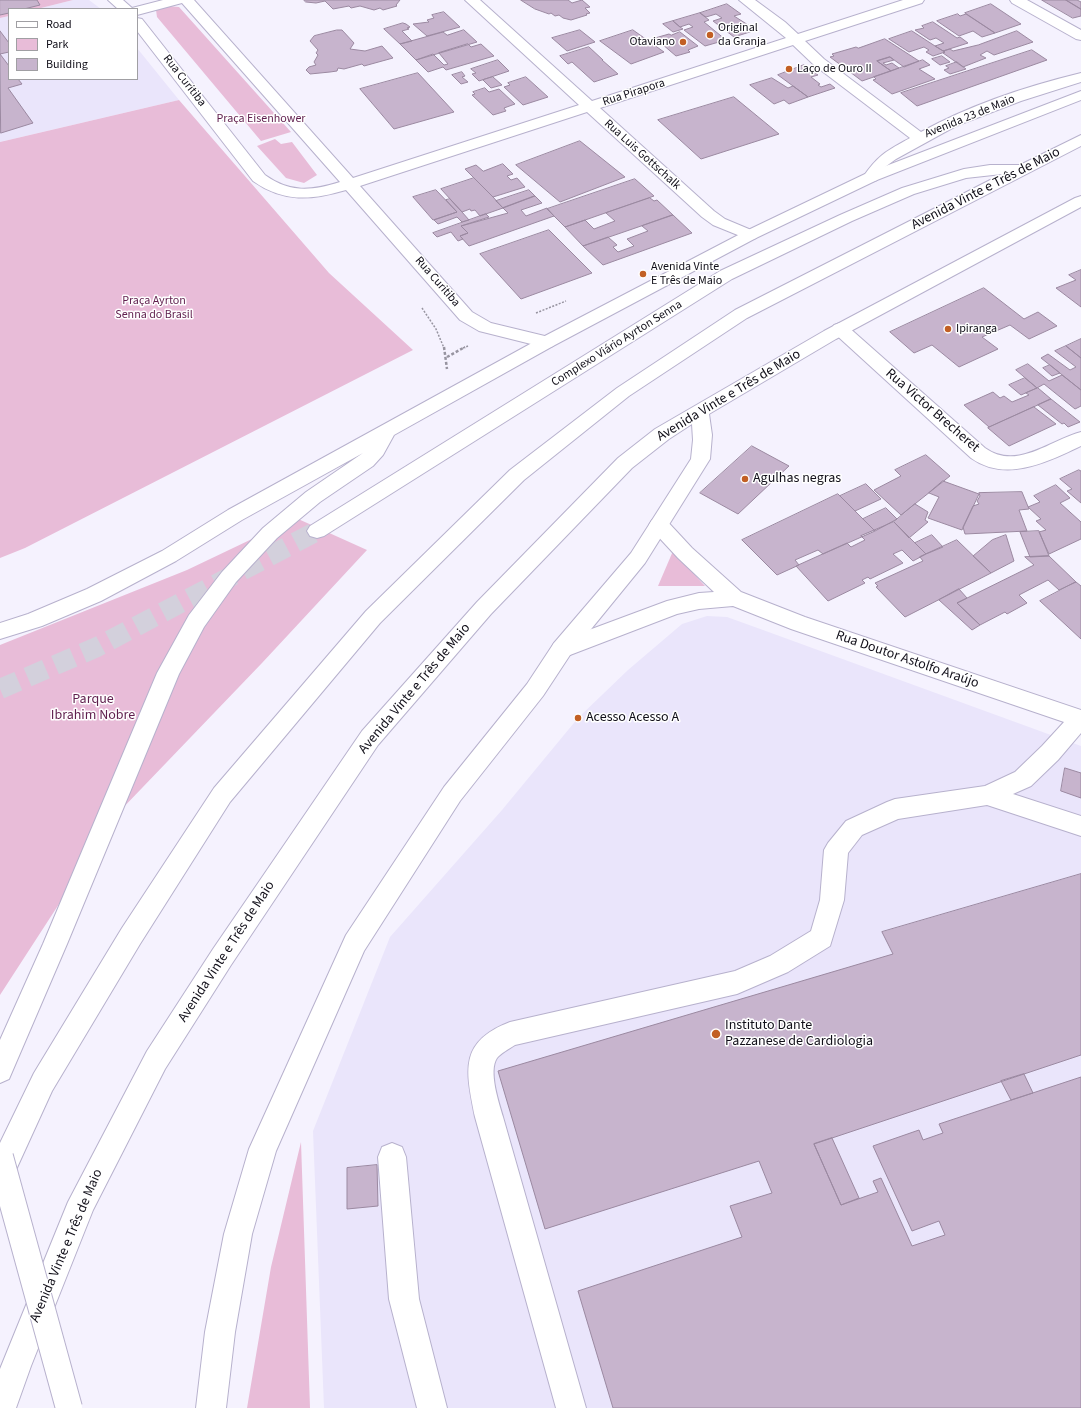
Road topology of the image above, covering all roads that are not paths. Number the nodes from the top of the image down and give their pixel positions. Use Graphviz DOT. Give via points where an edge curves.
graph roads {
  1 [pos="115,0"];
  2 [pos="178,0"];
  3 [pos="187,0"];
  4 [pos="472,0"];
  5 [pos="746,0"];
  6 [pos="916,0"];
  7 [pos="1017,0"];
  8 [pos="125,8"];
  9 [pos="138,11"];
  10 [pos="138,23"];
  11 [pos="1081,36"];
  12 [pos="795,40"];
  13 [pos="1081,76"];
  14 [pos="1081,95"];
  15 [pos="590,107"];
  16 [pos="920,138"];
  17 [pos="1081,140"];
  18 [pos="1025,168"];
  19 [pos="871,177"];
  20 [pos="351,184"];
  21 [pos="1081,201"];
  22 [pos="750,234"];
  23 [pos="840,330"];
  24 [pos="547,342"];
  25 [pos="699,411"];
  26 [pos="387,431"];
  27 [pos="1081,438"];
  28 [pos="659,525"];
  29 [pos="317,531"];
  30 [pos="734,598"];
  31 [pos="0,631"];
  32 [pos="562,649"];
  33 [pos="1081,719"];
  34 [pos="987,795"];
  35 [pos="1081,826"];
  36 [pos="0,1070"];
  37 [pos="0,1157"];
  38 [pos="392,1157"];
  39 [pos="0,1173"];
  40 [pos="2,1408"];
  41 [pos="68,1408"];
  42 [pos="211,1408"];
  43 [pos="432,1408"];
  44 [pos="571,1408"];
  1 -- 8 [label="main road"];
  2 -- 9 [label="main road"];
  3 -- 20 [label="main road, Rua Curitiba"];
  4 -- 15 [label="main road, Rua Luis Gottschalk"];
  5 -- 12 [label="main road" via="780,25"];
  6 -- 12 [label="main road, Rua Pirapora"];
  7 -- 11 [label="main road"];
  10 -- 20 [label="main road, Rua Curitiba" via="267,185 278,191 318,193"];
  12 -- 15 [label="main road, Rua Pirapora"];
  12 -- 16 [label="main road" via="819,62"];
  13 -- 16 [label="main road, Avenida 23 de Maio" via="960,119"];
  14 -- 19 [label="main road"];
  15 -- 20 [label="main road, Rua Pirapora"];
  15 -- 22 [label="main road, Rua Luis Gottschalk" via="708,214 719,222"];
  16 -- 19 [label="main road, Avenida 23 de Maio" via="892,154 880,164"];
  17 -- 18 [label="main road, Avenida Vinte e Três de Maio"];
  18 -- 29 [label="main road, Complexo Viário Ayrton Senna" via="964,174 908,191 726,276"];
  18 -- 39 [label="main road, Avenida Vinte e Três de Maio" via="741,314 623,392 512,480 373,617 222,795 131,936 43,1082"];
  19 -- 22 [label="main road"];
  20 -- 24 [label="main road, Rua Curitiba" via="466,316 485,327"];
  21 -- 23 [label="main road, Avenida Vinte e Três de Maio"];
  22 -- 24 [label="main road"];
  23 -- 25 [label="main road, Avenida Vinte e Três de Maio"];
  23 -- 27 [label="main road, Rua Victor Brecheret" via="978,453 992,461 1011,464 1029,460"];
  24 -- 26 [label="main road"];
  25 -- 28 [label="main road" via="703,428 700,459"];
  25 -- 40 [label="main road, Avenida Vinte e Três de Maio" via="662,434 626,463 484,608 370,738 222,957 156,1060 82,1202 16,1366"];
  26 -- 31 [label="main road" via="235,515 169,556 94,595 35,620"];
  26 -- 36 [label="main road" via="366,461 313,497 270,533 228,577 196,621 168,673"];
  28 -- 30 [label="main road, Rua Doutor Astolfo Araújo"];
  28 -- 32 [label="main road" via="638,558"];
  30 -- 32 [label="main road, Rua Doutor Astolfo Araújo" via="698,600 674,606"];
  30 -- 33 [label="main road, Rua Doutor Astolfo Araújo" via="798,624"];
  32 -- 42 [label="main road" via="535,690 452,794 355,943 263,1149 238,1234 220,1332"];
  33 -- 34 [label="main road" via="1023,779"];
  34 -- 35 [label="main road"];
  34 -- 44 [label="main road" via="895,809 854,828 836,850 832,900 821,938 779,964 737,982 510,1034 489,1048 482,1063 481,1076 490,1117"];
  37 -- 41 [label="main road, bridge"];
  38 -- 43 [label="main road" via="404,1298"];
}
